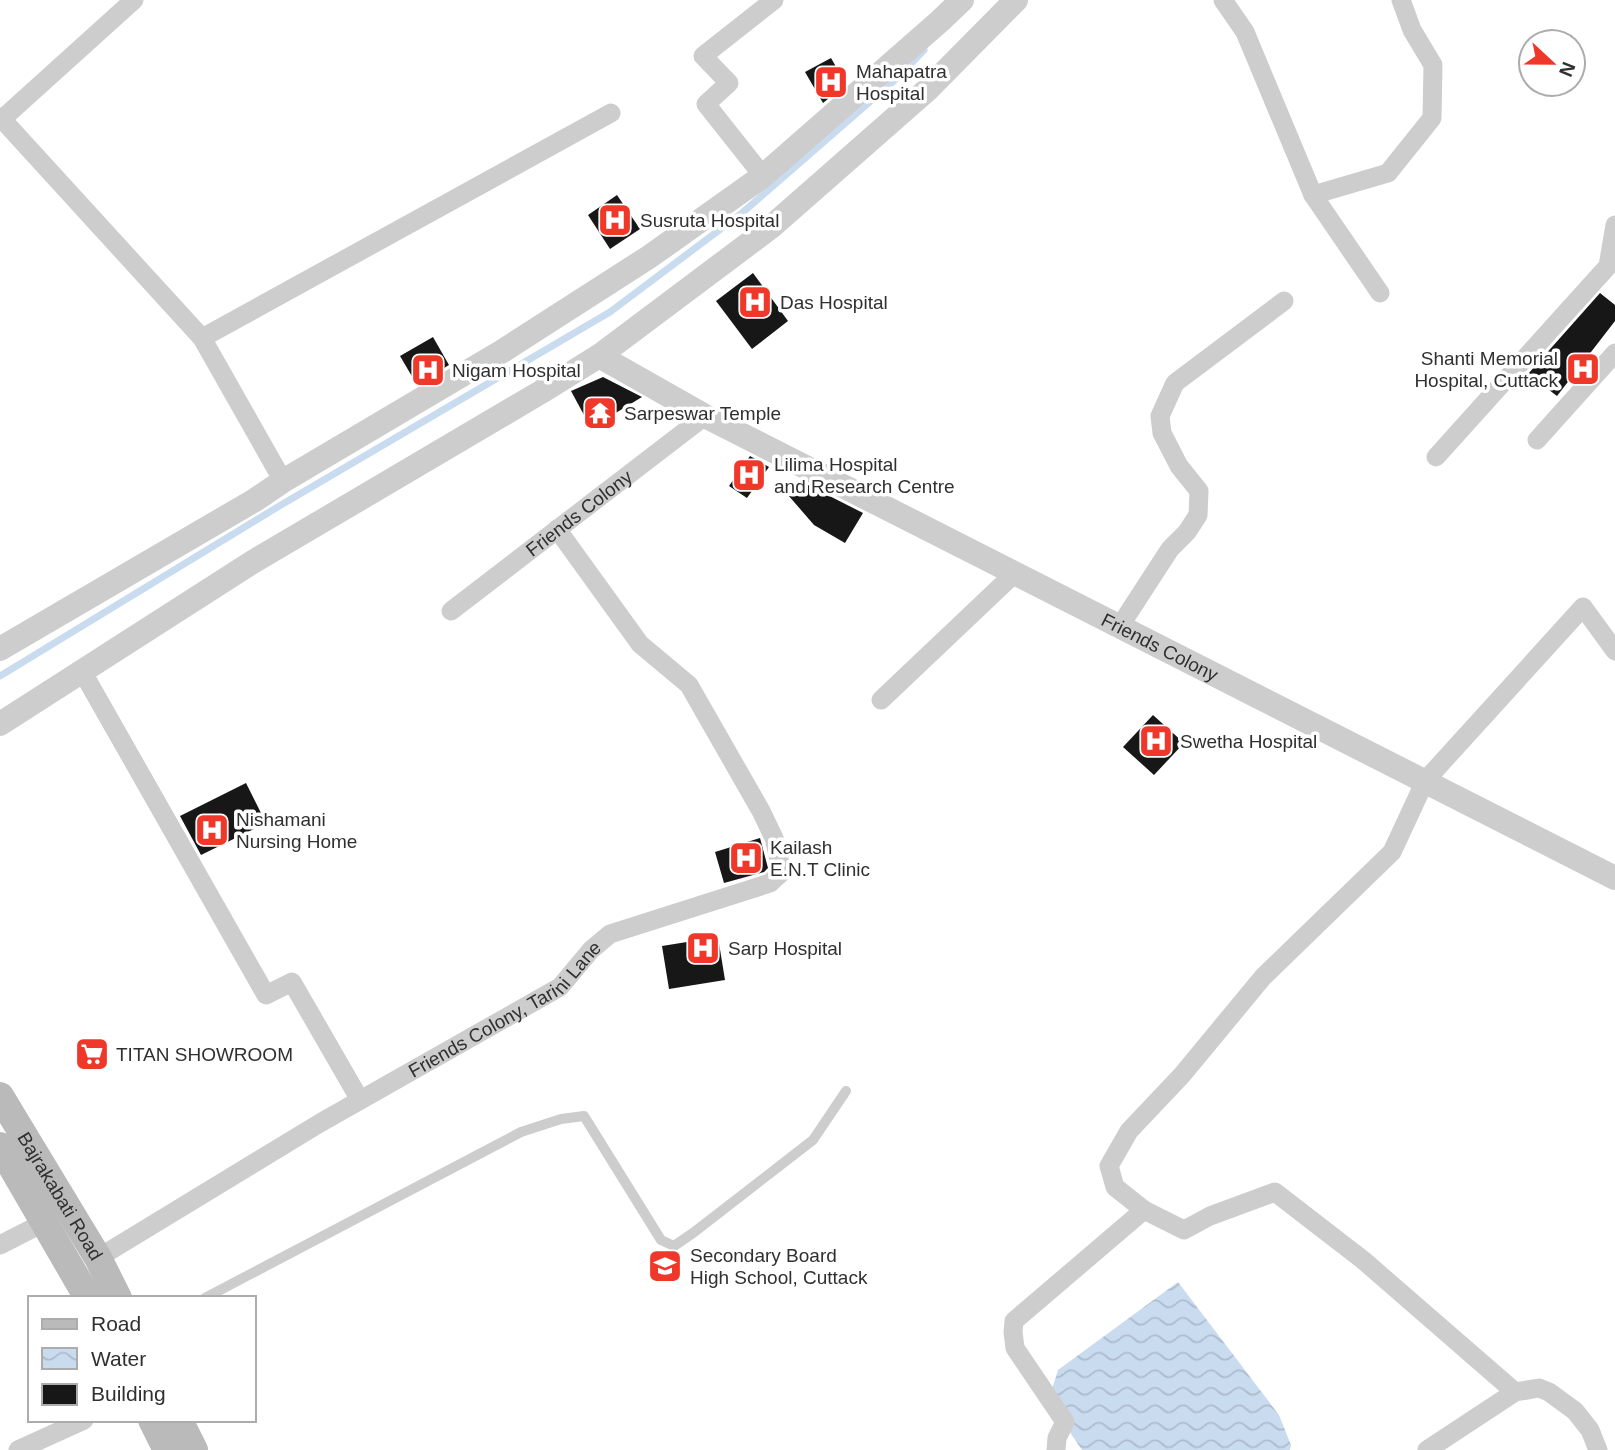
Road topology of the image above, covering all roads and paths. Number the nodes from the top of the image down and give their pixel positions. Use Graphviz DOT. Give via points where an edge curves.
graph roads {
  1 [pos="134,0"];
  2 [pos="774,0"];
  3 [pos="962,0"];
  4 [pos="1016,0"];
  5 [pos="1223,0"];
  6 [pos="1401,0"];
  7 [pos="611,113"];
  8 [pos="1,119"];
  9 [pos="762,176"];
  10 [pos="1313,195"];
  11 [pos="1615,225"];
  12 [pos="1611,270"];
  13 [pos="1380,293"];
  14 [pos="1284,301"];
  15 [pos="202,338"];
  16 [pos="1615,353"];
  17 [pos="598,356"];
  18 [pos="705,416"];
  19 [pos="1537,440"];
  20 [pos="1436,457"];
  21 [pos="283,481"];
  22 [pos="557,529"];
  23 [pos="1014,573"];
  24 [pos="452,611"];
  25 [pos="1119,626"];
  26 [pos="0,649"];
  27 [pos="1615,651"];
  28 [pos="82,671"];
  29 [pos="881,699"];
  30 [pos="0,724"];
  31 [pos="1425,781"];
  32 [pos="1615,878"];
  33 [pos="846,1091"];
  34 [pos="0,1096"];
  35 [pos="360,1100"];
  36 [pos="0,1146"];
  37 [pos="1144,1210"];
  38 [pos="45,1222"];
  39 [pos="0,1245"];
  40 [pos="98,1258"];
  41 [pos="87,1296"];
  42 [pos="117,1296"];
  43 [pos="209,1296"];
  44 [pos="1515,1392"];
  45 [pos="80,1422"];
  46 [pos="153,1422"];
  47 [pos="180,1422"];
  48 [pos="18,1450"];
  49 [pos="167,1450"];
  50 [pos="194,1450"];
  51 [pos="1056,1450"];
  52 [pos="1427,1450"];
  53 [pos="1598,1450"];
  1 -- 8 [label="street"];
  2 -- 9 [label="street" via="703,56 729,83 706,104"];
  3 -- 9 [label="street"];
  4 -- 17 [label="street" via="927,90 771,227"];
  5 -- 10 [label="street" via="1245,32"];
  6 -- 10 [label="street" via="1433,65 1432,118 1388,173"];
  7 -- 15 [label="street"];
  8 -- 15 [label="street"];
  9 -- 21 [label="street" via="649,257 501,352"];
  10 -- 13 [label="street"];
  11 -- 12 [label="street"];
  12 -- 20 [label="street"];
  14 -- 25 [label="street" via="1175,383 1160,416 1162,433 1199,491 1198,515"];
  15 -- 21 [label="street"];
  16 -- 19 [label="street"];
  17 -- 18 [label="street, Friends Colony"];
  17 -- 28 [label="street"];
  18 -- 22 [label="street, Friends Colony"];
  18 -- 23 [label="street, Friends Colony"];
  21 -- 26 [label="street"];
  22 -- 24 [label="street, Friends Colony"];
  22 -- 35 [label="street, Friends Colony, Tarini Lane" via="640,644 689,685 761,811 774,838 782,872 770,883 610,934 560,986"];
  23 -- 25 [label="street, Friends Colony"];
  23 -- 29 [label="street"];
  25 -- 31 [label="street, Friends Colony"];
  27 -- 31 [label="street" via="1583,607"];
  28 -- 30 [label="street"];
  28 -- 35 [label="street" via="266,995 292,982"];
  31 -- 32 [label="street, Friends Colony"];
  31 -- 37 [label="street" via="1392,852 1263,977 1129,1131 1109,1166 1115,1187"];
  33 -- 43 [label="lane" via="813,1140 674,1246 661,1240 584,1116 521,1132"];
  34 -- 40 [label="main road, Bajrakabati Road"];
  35 -- 40 [label="street, Friends Colony, Tarini Lane"];
  36 -- 38 [label="main road, Bajrakabati Road"];
  37 -- 44 [label="street" via="1184,1230 1275,1192 1363,1260"];
  37 -- 51 [label="street" via="1014,1321 1016,1348 1065,1422"];
  38 -- 39 [label="street"];
  38 -- 41 [label="main road, Bajrakabati Road"];
  40 -- 42 [label="main road, Bajrakabati Road"];
  44 -- 52 [label="street"];
  44 -- 53 [label="street" via="1539,1388 1549,1392 1575,1411"];
  45 -- 48 [label="street"];
  46 -- 49 [label="main road"];
  47 -- 50 [label="main road"];
}
